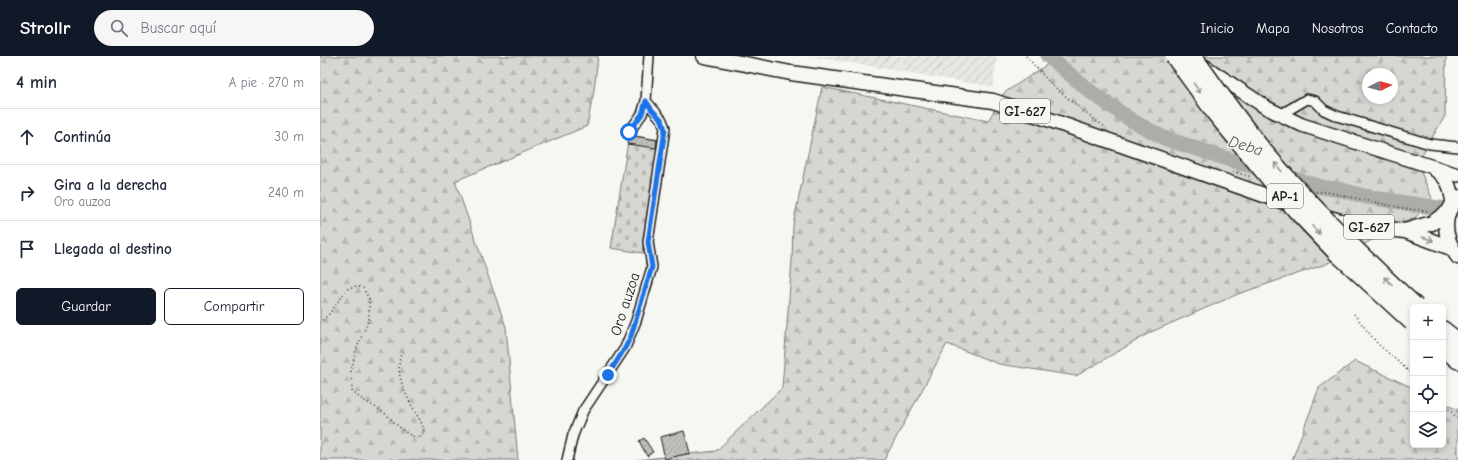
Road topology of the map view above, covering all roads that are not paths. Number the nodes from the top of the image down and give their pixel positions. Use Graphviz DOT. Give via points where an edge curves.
graph roads {
  1 [pos="649,56"];
  2 [pos="704,56"];
  3 [pos="1174,56"];
  4 [pos="1189,56"];
  5 [pos="1193,56"];
  6 [pos="646,101"];
  7 [pos="1280,115"];
  8 [pos="629,132"];
  9 [pos="1458,147"];
  10 [pos="1433,168"];
  11 [pos="1458,175"];
  12 [pos="1452,206"];
  13 [pos="1405,231"];
  14 [pos="1454,252"];
  15 [pos="1410,313"];
  16 [pos="1410,315"];
  17 [pos="1446,332"];
  18 [pos="1458,342"];
  19 [pos="1446,350"];
  20 [pos="1458,360"];
  21 [pos="567,460"];
  1 -- 6 [label="street"];
  2 -- 13 [label="main road, GI-627" via="791,73 993,101 1333,220"];
  3 -- 16 [label="highway, AP-1, one-way, bridge" via="1216,114 1296,210 1336,252"];
  4 -- 7 [label="street"];
  15 -- 5 [label="highway, AP-1, one-way, bridge" via="1261,147"];
  6 -- 8 [label="street" via="642,114"];
  6 -- 21 [label="street, Oro auzoa" via="662,120 665,128 648,242 652,267 631,336 583,411 573,435"];
  7 -- 9 [label="street" via="1307,99 1315,101 1324,110 1337,116 1430,144"];
  7 -- 10 [label="street" via="1330,135"];
  10 -- 11 [label="street"];
  10 -- 12 [label="street" via="1442,174 1450,186"];
  12 -- 13 [label="main road, GI-627" via="1432,223"];
  12 -- 14 [label="main road, GI-627" via="1446,230"];
  13 -- 14 [label="main road, GI-627, one-way"];
  17 -- 18 [label="highway"];
  19 -- 20 [label="highway"];
}
